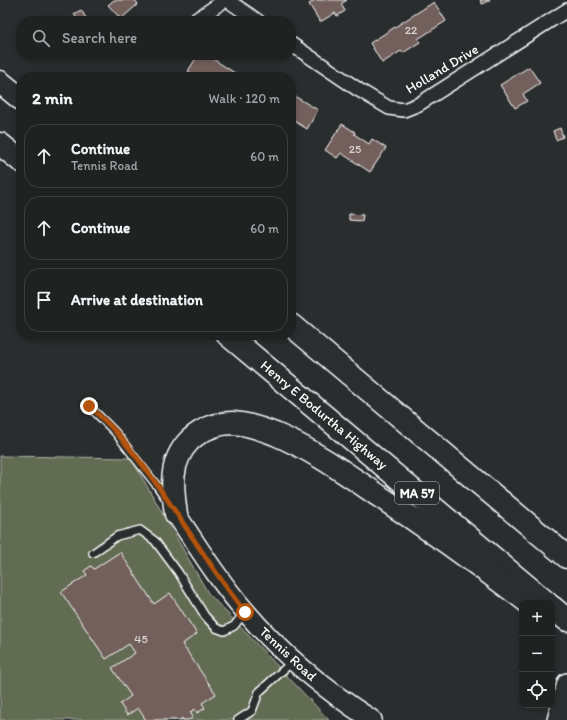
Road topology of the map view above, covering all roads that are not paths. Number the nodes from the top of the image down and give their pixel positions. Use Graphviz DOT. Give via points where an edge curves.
graph roads {
  1 [pos="226,0"];
  2 [pos="567,10"];
  3 [pos="202,16"];
  4 [pos="250,16"];
  5 [pos="296,47"];
  6 [pos="0,82"];
  7 [pos="16,95"];
  8 [pos="0,144"];
  9 [pos="16,157"];
  10 [pos="296,329"];
  11 [pos="234,340"];
  12 [pos="89,406"];
  13 [pos="176,514"];
  14 [pos="94,553"];
  15 [pos="567,557"];
  16 [pos="525,600"];
  17 [pos="543,600"];
  18 [pos="555,610"];
  19 [pos="245,612"];
  20 [pos="567,620"];
  21 [pos="555,622"];
  22 [pos="567,631"];
  23 [pos="293,661"];
  24 [pos="567,683"];
  25 [pos="238,720"];
  26 [pos="372,720"];
  27 [pos="557,720"];
  1 -- 3 [label="street"];
  1 -- 4 [label="street"];
  2 -- 5 [label="street, Holland Drive" via="419,104 404,110 389,108"];
  6 -- 7 [label="highway"];
  8 -- 9 [label="highway"];
  10 -- 15 [label="highway"];
  11 -- 17 [label="highway, Henry E Bodurtha Highway / MA 57"];
  12 -- 13 [label="lane" via="115,432"];
  13 -- 16 [label="highway" via="172,476 176,462 188,443 199,433 213,426 250,426 284,438 320,457"];
  13 -- 19 [label="street, Tennis Road" via="217,576"];
  14 -- 19 [label="lane" via="117,536 140,530 155,541 205,616 216,628 224,632 234,626"];
  18 -- 20 [label="highway"];
  19 -- 23 [label="street, Tennis Road"];
  21 -- 22 [label="highway"];
  23 -- 25 [label="lane" via="259,692 252,711"];
  23 -- 26 [label="street, Tennis Road" via="326,689"];
  24 -- 27 [label="street"];
}
